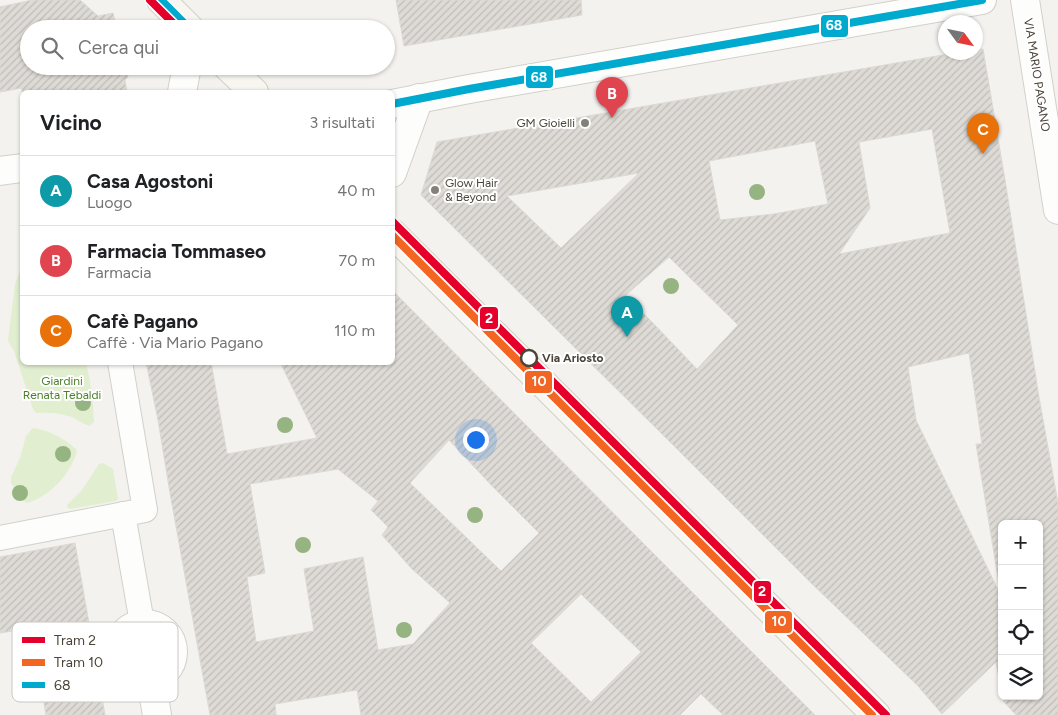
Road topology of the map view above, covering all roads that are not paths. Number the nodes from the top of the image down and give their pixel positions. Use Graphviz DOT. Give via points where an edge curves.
graph roads {
  1 [pos="161,0"];
  2 [pos="982,0"];
  3 [pos="1025,0"];
  4 [pos="181,20"];
  5 [pos="185,75"];
  6 [pos="237,75"];
  7 [pos="182,90"];
  8 [pos="252,90"];
  9 [pos="406,101"];
  10 [pos="395,158"];
  11 [pos="20,168"];
  12 [pos="0,171"];
  13 [pos="1058,210"];
  14 [pos="395,236"];
  15 [pos="121,365"];
  16 [pos="123,514"];
  17 [pos="0,538"];
  18 [pos="142,622"];
  19 [pos="155,702"];
  20 [pos="157,715"];
  21 [pos="876,715"];
  1 -- 4 [label="main road"];
  2 -- 9 [label="street"];
  3 -- 13 [label="street, VIA MARIO PAGANO"];
  5 -- 7 [label="street"];
  6 -- 8 [label="main road"];
  9 -- 10 [label="street"];
  11 -- 12 [label="street"];
  14 -- 21 [label="main road"];
  15 -- 16 [label="street" via="145,510"];
  16 -- 17 [label="street"];
  16 -- 18 [label="street"];
  19 -- 20 [label="street"];
}
